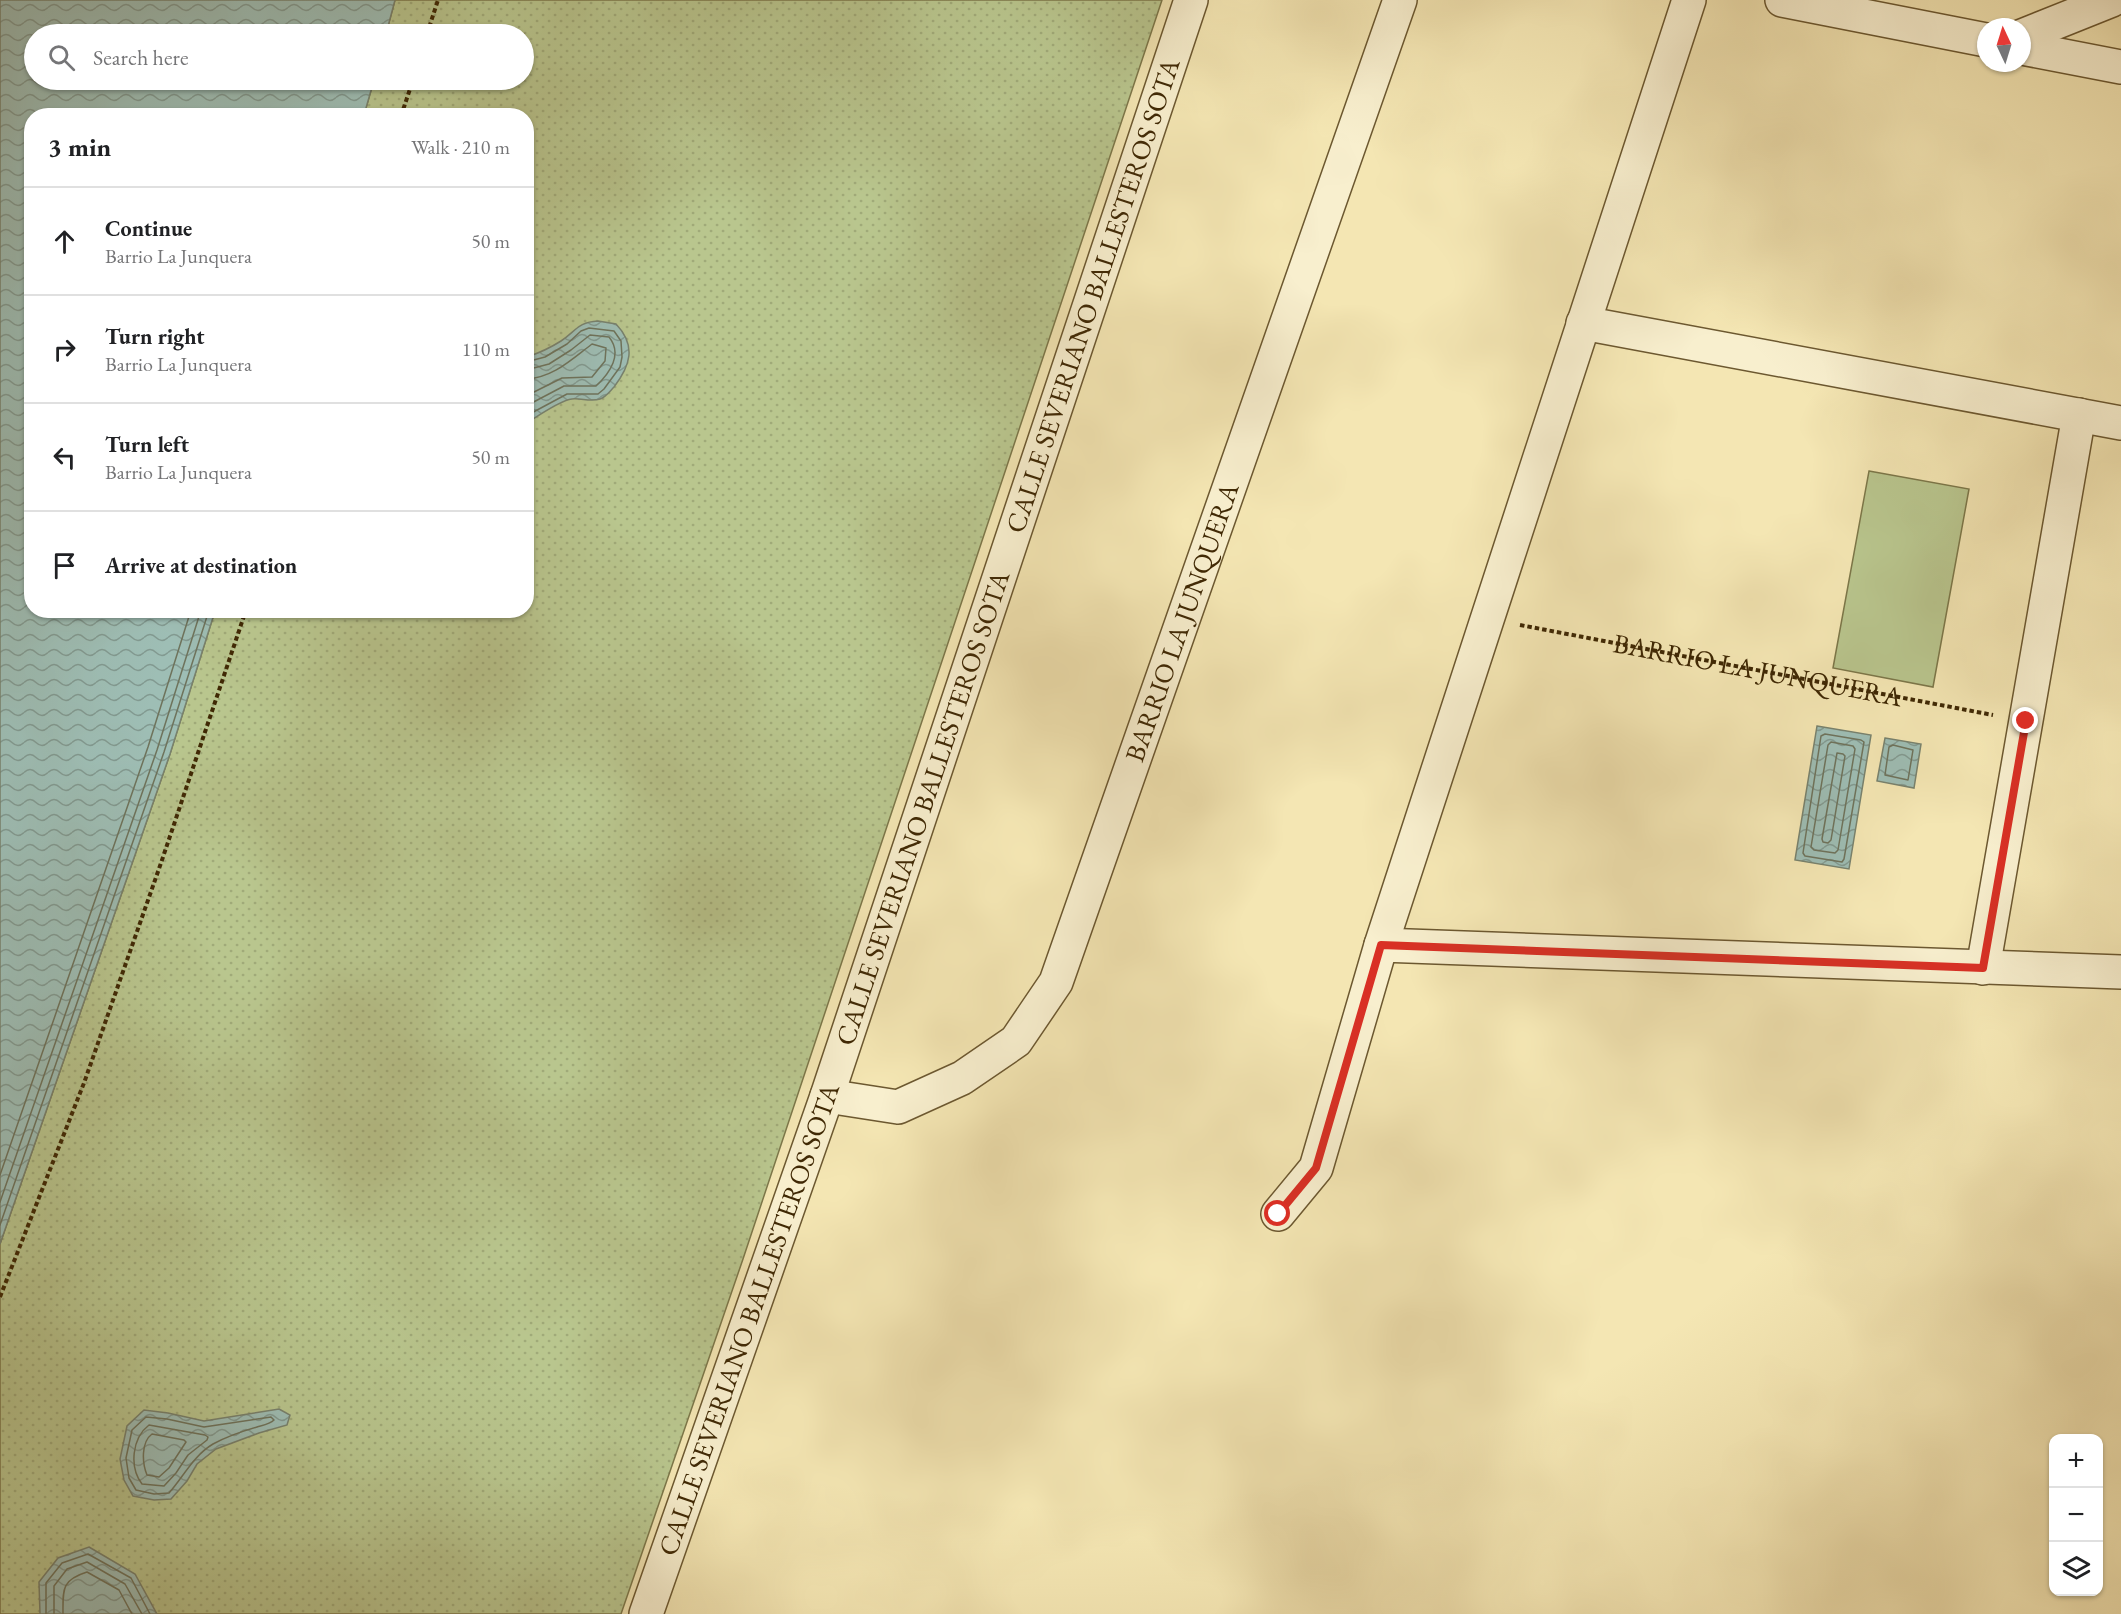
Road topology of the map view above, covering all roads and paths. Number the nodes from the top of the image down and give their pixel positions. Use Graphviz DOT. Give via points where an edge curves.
graph roads {
  1 [pos="438,0"];
  2 [pos="1191,0"];
  3 [pos="1400,0"];
  4 [pos="1689,0"];
  5 [pos="1782,0"];
  6 [pos="2112,0"];
  7 [pos="430,24"];
  8 [pos="2031,32"];
  9 [pos="1977,38"];
  10 [pos="2031,50"];
  11 [pos="2121,67"];
  12 [pos="410,90"];
  13 [pos="404,108"];
  14 [pos="1583,323"];
  15 [pos="2079,415"];
  16 [pos="2121,423"];
  17 [pos="243,618"];
  18 [pos="1487,618"];
  19 [pos="2026,721"];
  20 [pos="1381,945"];
  21 [pos="1983,968"];
  22 [pos="2121,972"];
  23 [pos="827,1096"];
  24 [pos="1278,1214"];
  25 [pos="0,1297"];
  26 [pos="646,1614"];
  1 -- 7 [label="path"];
  2 -- 23 [label="street, CALLE SEVERIANO BALLESTEROS SOTA"];
  3 -- 23 [label="street, BARRIO LA JUNQUERA" via="1056,982 1016,1041 962,1078 898,1107"];
  4 -- 14 [label="street"];
  5 -- 9 [label="street"];
  6 -- 8 [label="street"];
  10 -- 11 [label="street"];
  12 -- 13 [label="path"];
  14 -- 15 [label="street"];
  14 -- 18 [label="street"];
  15 -- 16 [label="street"];
  15 -- 19 [label="street"];
  17 -- 25 [label="path" via="84,1083"];
  18 -- 19 [label="path, BARRIO LA JUNQUERA"];
  18 -- 20 [label="street"];
  19 -- 21 [label="street"];
  20 -- 21 [label="street"];
  20 -- 24 [label="street" via="1316,1168"];
  21 -- 22 [label="street"];
  23 -- 26 [label="street, CALLE SEVERIANO BALLESTEROS SOTA"];
}
